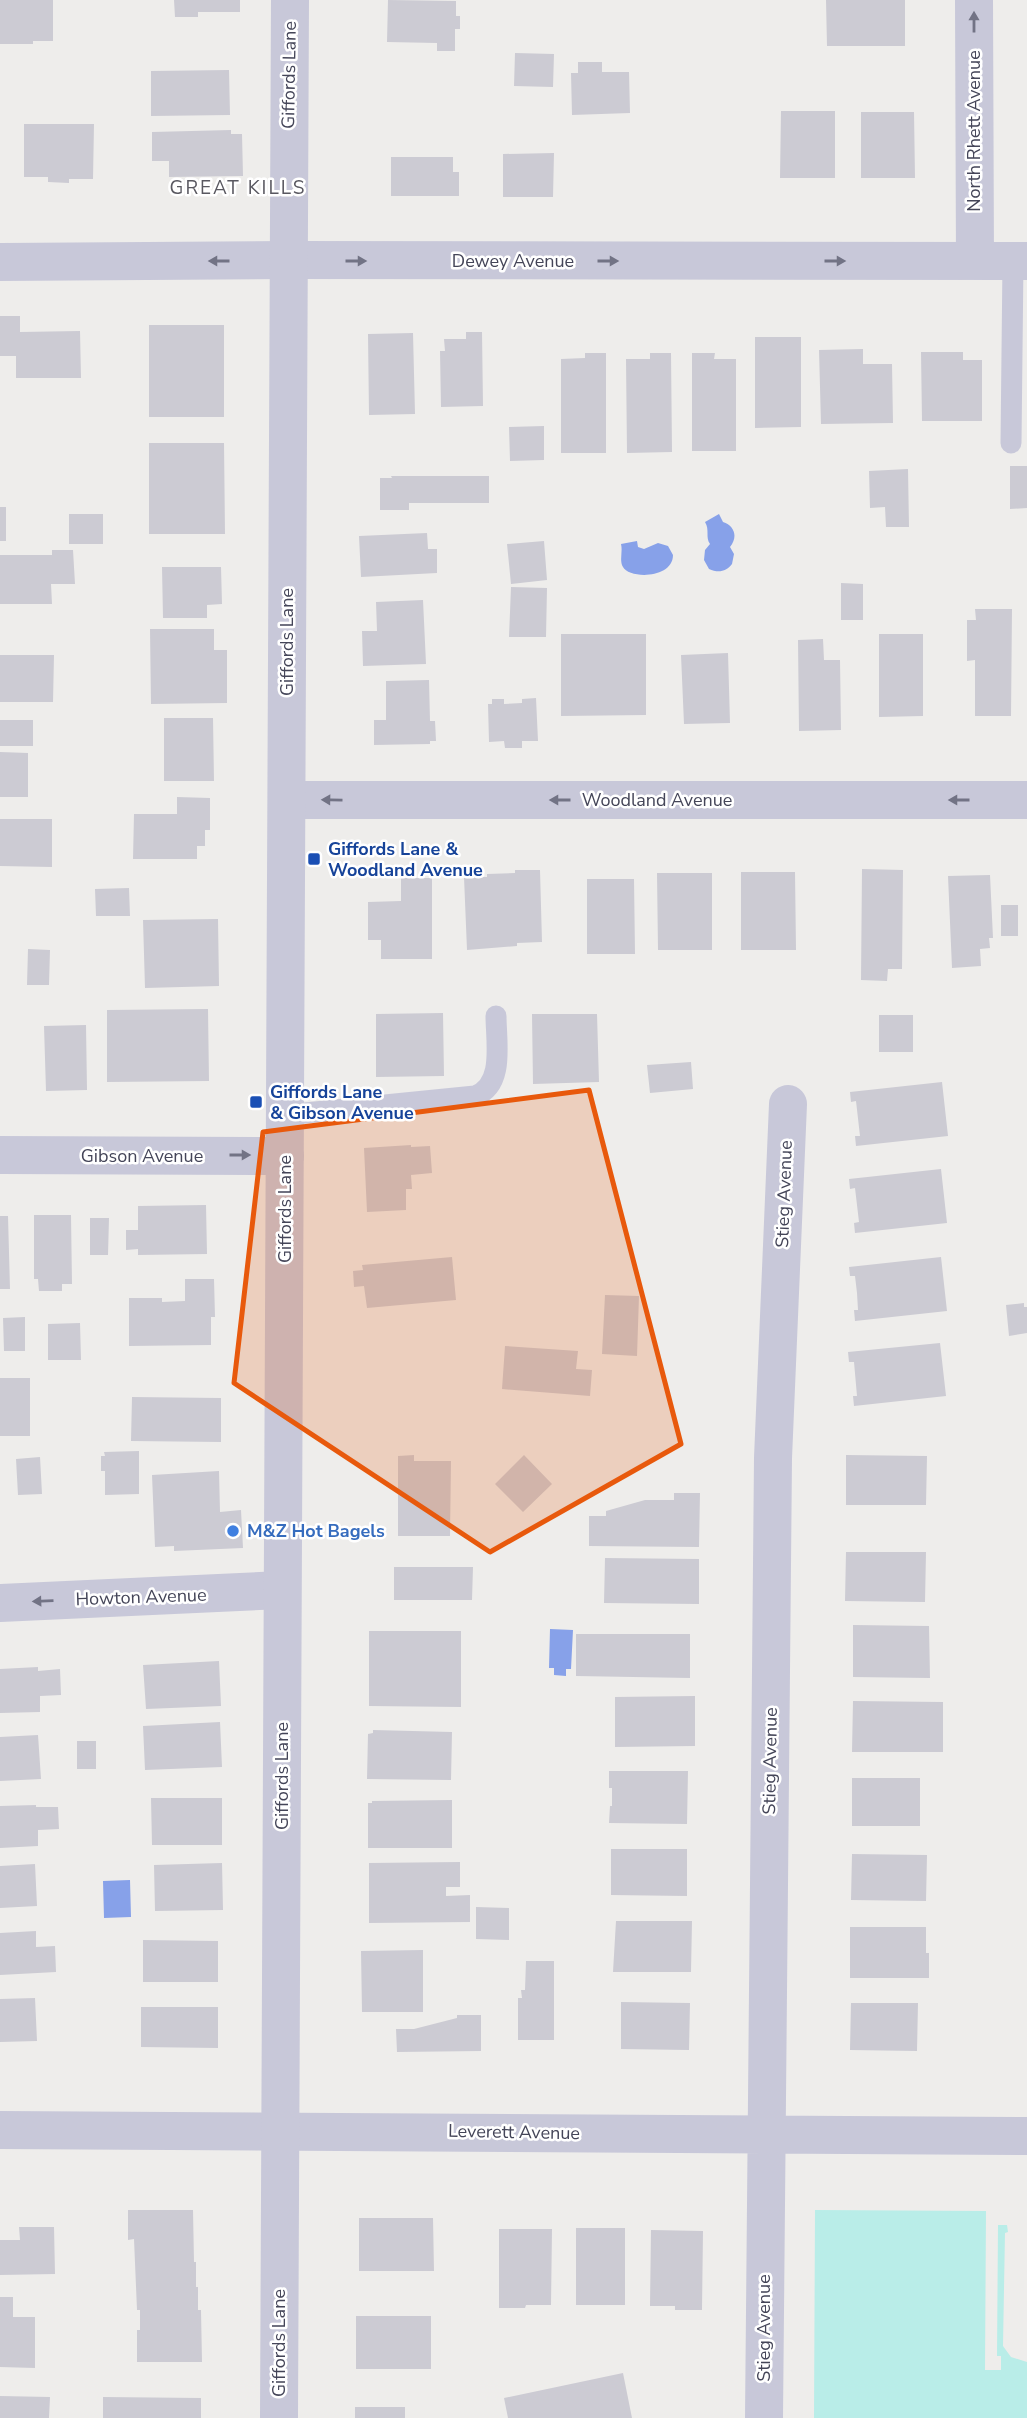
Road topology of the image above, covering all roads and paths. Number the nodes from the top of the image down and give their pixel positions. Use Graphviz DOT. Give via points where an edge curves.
graph roads {
  1 [pos="290,0"];
  2 [pos="974,0"];
  3 [pos="288,260"];
  4 [pos="975,261"];
  5 [pos="1020,261"];
  6 [pos="0,262"];
  7 [pos="1011,443"];
  8 [pos="287,800"];
  9 [pos="1027,800"];
  10 [pos="496,1016"];
  11 [pos="788,1104"];
  12 [pos="285,1115"];
  13 [pos="0,1155"];
  14 [pos="285,1156"];
  15 [pos="282,1590"];
  16 [pos="0,1603"];
  17 [pos="0,2130"];
  18 [pos="281,2130"];
  19 [pos="766,2134"];
  20 [pos="1027,2136"];
  21 [pos="279,2418"];
  22 [pos="764,2418"];
  1 -- 3 [label="street, Giffords Lane"];
  4 -- 2 [label="street, North Rhett Avenue, one-way"];
  3 -- 4 [label="street, Dewey Avenue, one-way"];
  3 -- 6 [label="street, Dewey Avenue, one-way"];
  3 -- 8 [label="street, Giffords Lane"];
  4 -- 5 [label="street, Dewey Avenue"];
  5 -- 7 [label="lane"];
  9 -- 8 [label="street, Woodland Avenue, one-way"];
  8 -- 12 [label="street, Giffords Lane"];
  10 -- 12 [label="lane" via="496,1069 484,1093"];
  11 -- 19 [label="street, Stieg Avenue" via="773,1458"];
  12 -- 14 [label="street, Giffords Lane"];
  13 -- 14 [label="street, Gibson Avenue, one-way"];
  14 -- 15 [label="street, Giffords Lane"];
  15 -- 16 [label="street, Howton Avenue, one-way"];
  15 -- 18 [label="street, Giffords Lane"];
  17 -- 18 [label="street, Leverett Avenue"];
  18 -- 19 [label="street, Leverett Avenue"];
  18 -- 21 [label="street, Giffords Lane"];
  19 -- 20 [label="street, Leverett Avenue"];
  19 -- 22 [label="street, Stieg Avenue"];
}
